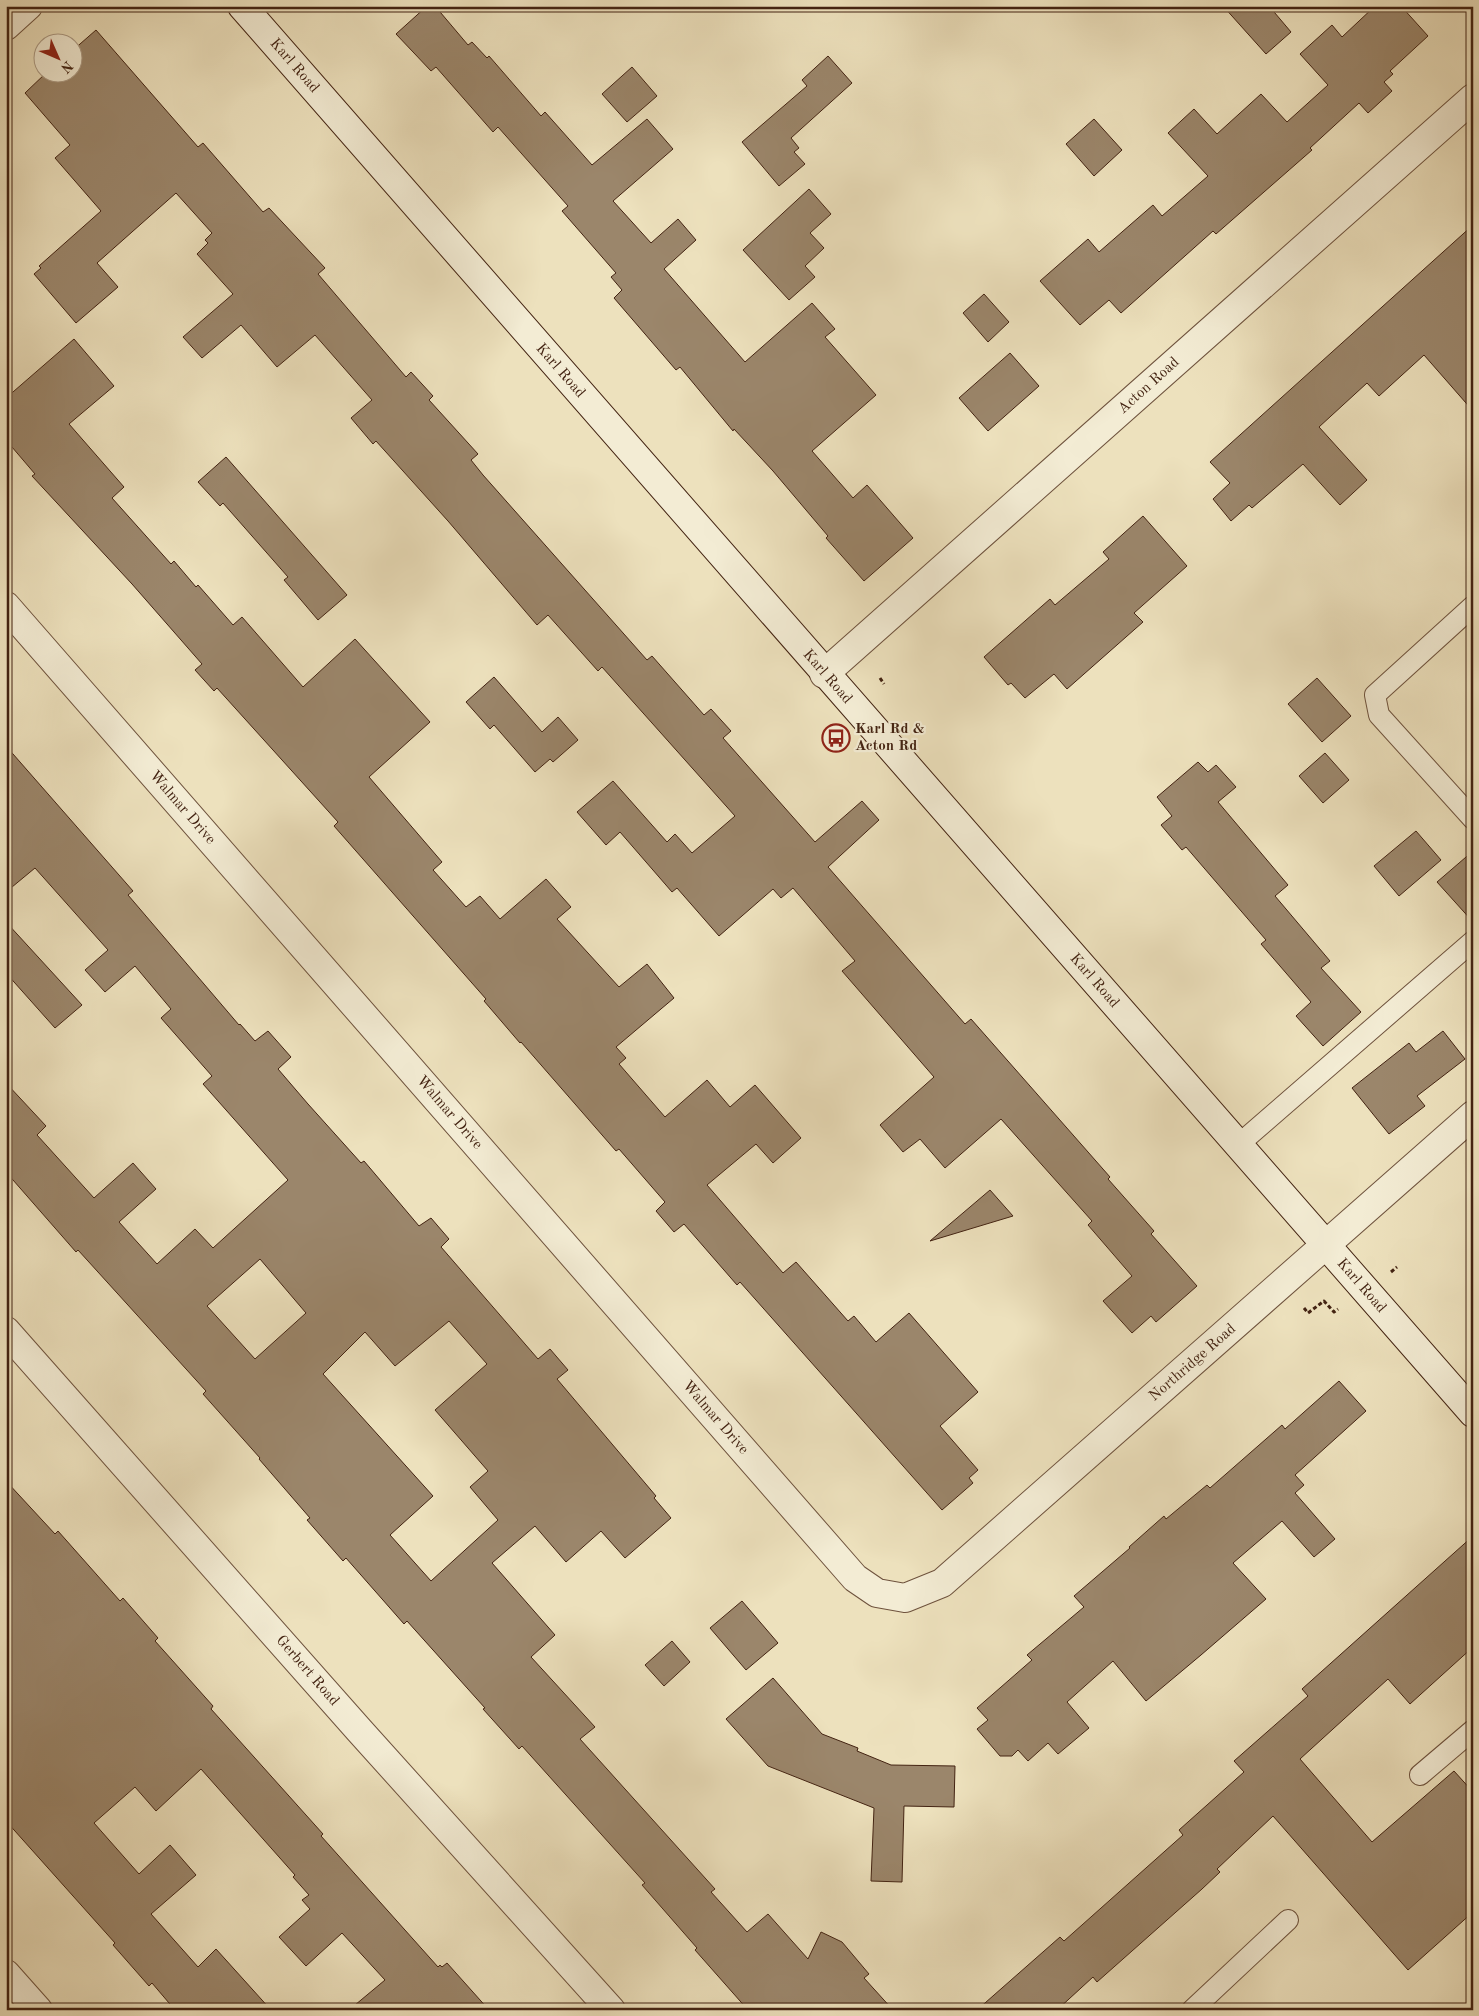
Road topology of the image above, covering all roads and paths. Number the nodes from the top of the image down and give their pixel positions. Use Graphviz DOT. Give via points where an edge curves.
graph roads {
  1 [pos="28,6"];
  2 [pos="242,6"];
  3 [pos="6,26"];
  4 [pos="1473,98"];
  5 [pos="6,606"];
  6 [pos="1473,606"];
  7 [pos="824,674"];
  8 [pos="880,678"];
  9 [pos="884,684"];
  10 [pos="1473,819"];
  11 [pos="1473,942"];
  12 [pos="1473,1115"];
  13 [pos="1238,1145"];
  14 [pos="1326,1246"];
  15 [pos="1302,1306"];
  16 [pos="1343,1306"];
  17 [pos="6,1331"];
  18 [pos="1473,1413"];
  19 [pos="905,1598"];
  20 [pos="1473,1730"];
  21 [pos="1420,1775"];
  22 [pos="1288,1920"];
  23 [pos="6,1974"];
  24 [pos="1204,2006"];
  25 [pos="38,2010"];
  26 [pos="611,2010"];
  1 -- 3 [label="street"];
  2 -- 7 [label="street, Karl Road"];
  4 -- 7 [label="street, Acton Road"];
  5 -- 19 [label="street, Walmar Drive" via="855,1578 877,1594"];
  6 -- 10 [label="lane" via="1375,695 1379,715"];
  7 -- 13 [label="street, Karl Road"];
  8 -- 9 [label="path"];
  11 -- 13 [label="lane"];
  12 -- 14 [label="street, Northridge Road"];
  13 -- 14 [label="street, Karl Road"];
  14 -- 18 [label="street, Karl Road"];
  14 -- 19 [label="street, Northridge Road" via="942,1583"];
  15 -- 16 [label="path" via="1308,1313 1324,1301 1334,1312"];
  17 -- 26 [label="street, Gerbert Road"];
  20 -- 21 [label="lane"];
  22 -- 24 [label="lane"];
  23 -- 25 [label="street"];
}
